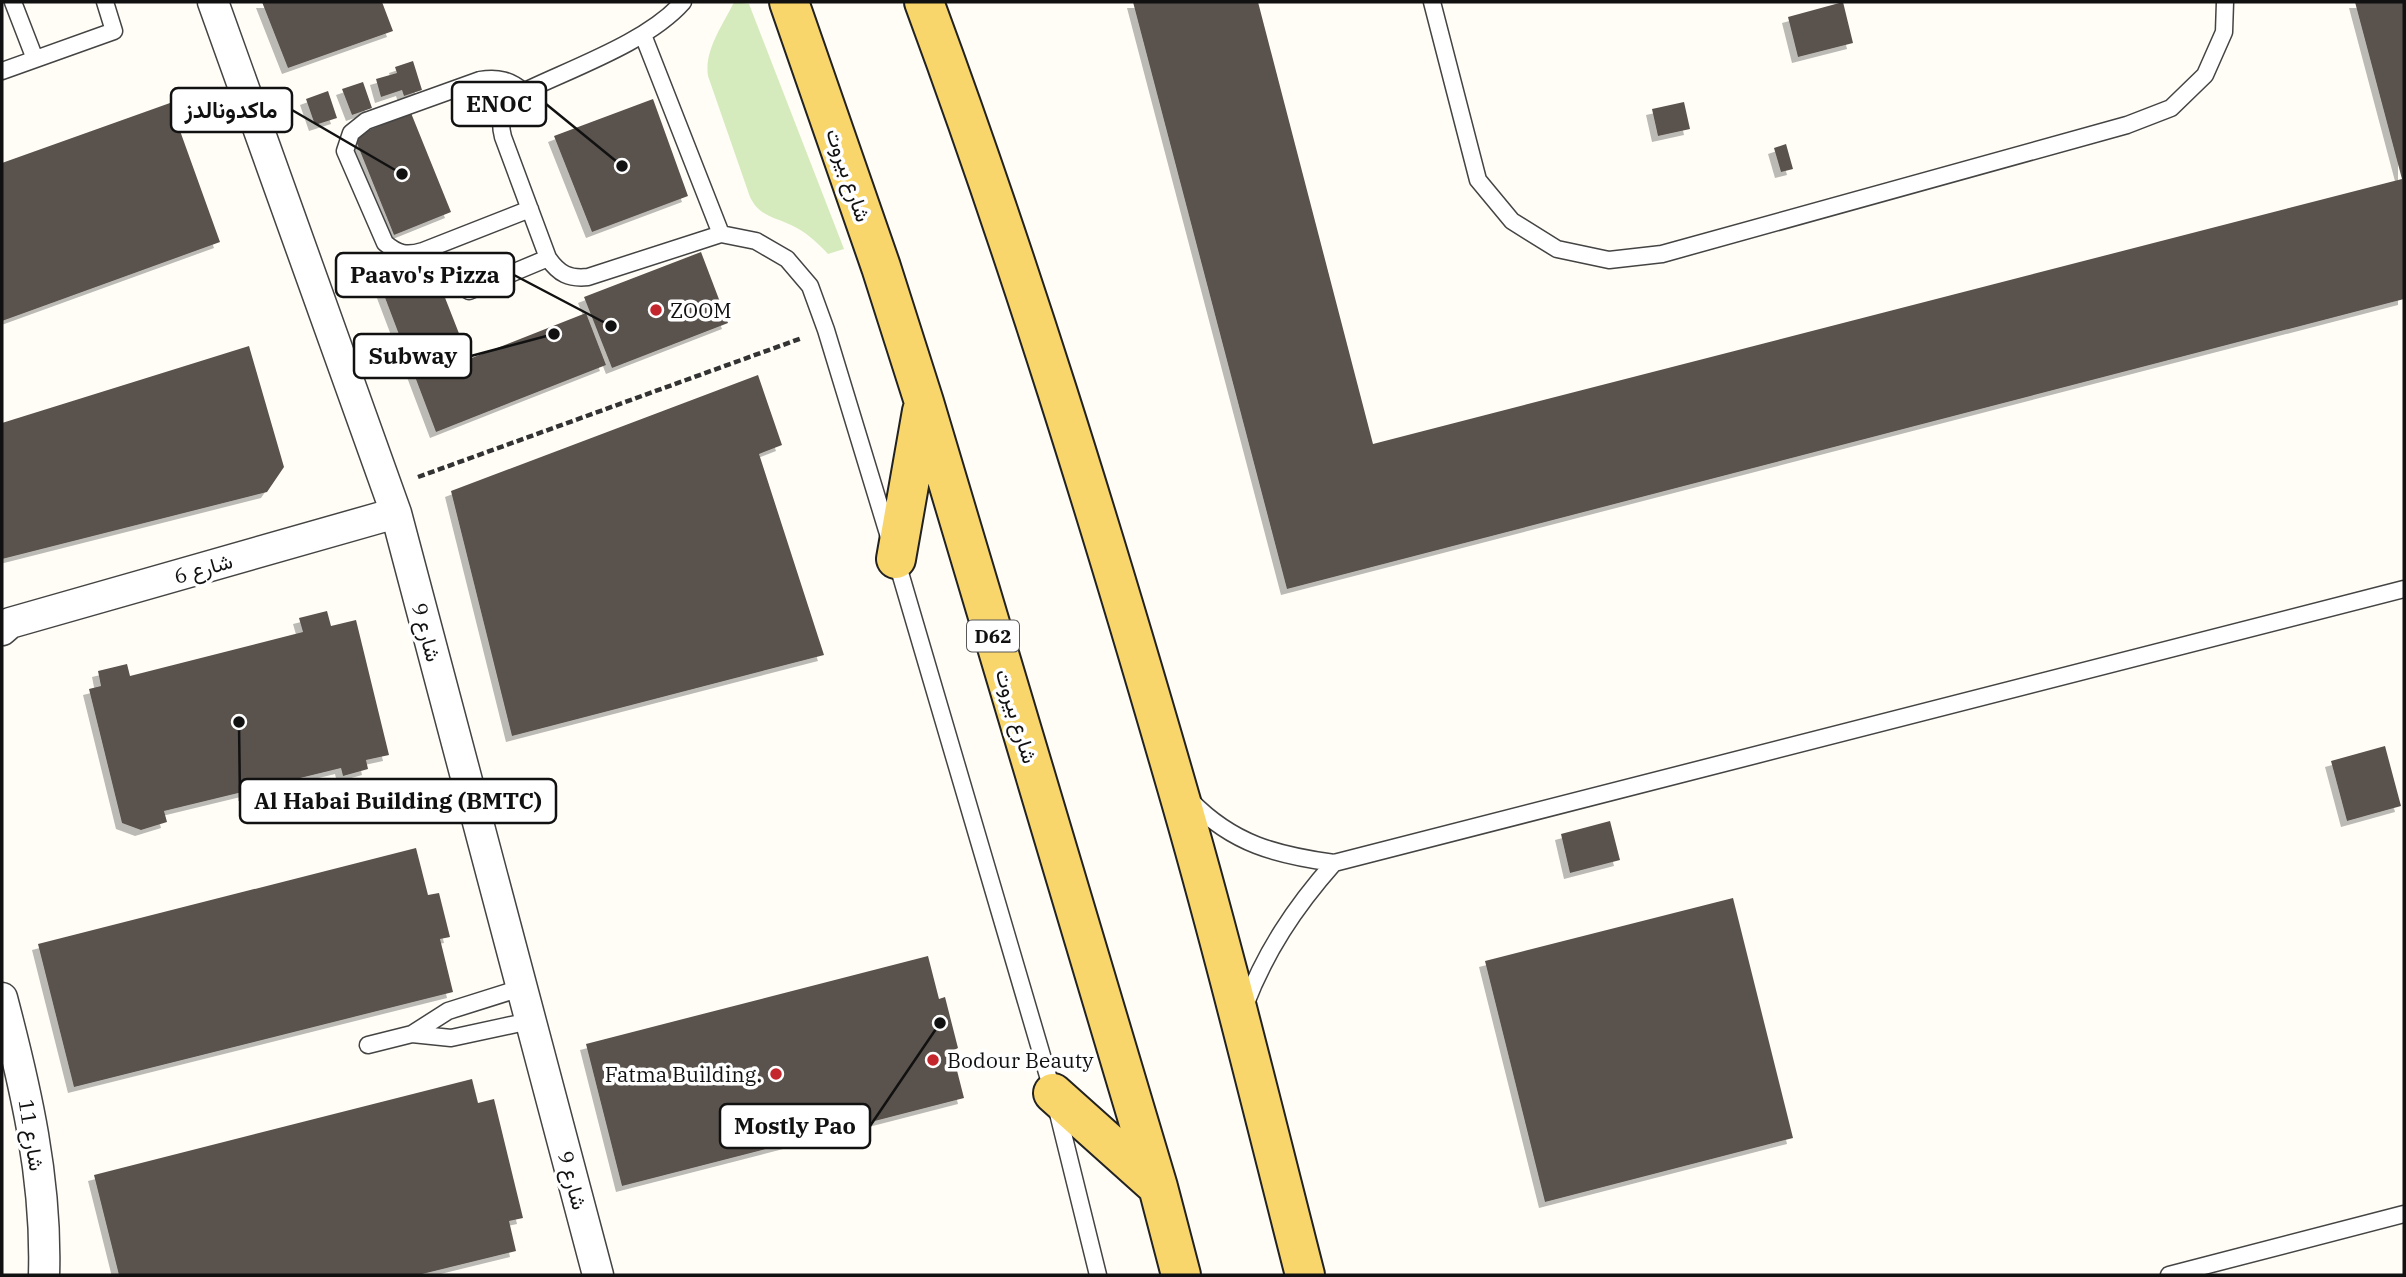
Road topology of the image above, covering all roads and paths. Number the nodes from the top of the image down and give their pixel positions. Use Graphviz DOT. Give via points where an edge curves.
graph roads {
  1 [pos="13,2"];
  2 [pos="104,2"];
  3 [pos="214,2"];
  4 [pos="683,2"];
  5 [pos="789,2"];
  6 [pos="925,2"];
  7 [pos="1432,2"];
  8 [pos="2225,2"];
  9 [pos="643,35"];
  10 [pos="35,59"];
  11 [pos="2,71"];
  12 [pos="524,92"];
  13 [pos="530,209"];
  14 [pos="721,234"];
  15 [pos="548,258"];
  16 [pos="469,291"];
  17 [pos="825,330"];
  18 [pos="924,402"];
  19 [pos="391,501"];
  20 [pos="896,559"];
  21 [pos="2404,589"];
  22 [pos="4,625"];
  23 [pos="1177,786"];
  24 [pos="1334,863"];
  25 [pos="521,988"];
  26 [pos="2,998"];
  27 [pos="1240,1020"];
  28 [pos="530,1021"];
  29 [pos="412,1034"];
  30 [pos="368,1045"];
  31 [pos="1053,1093"];
  32 [pos="1158,1187"];
  33 [pos="2404,1214"];
  34 [pos="44,1275"];
  35 [pos="598,1275"];
  36 [pos="1098,1275"];
  37 [pos="1181,1275"];
  38 [pos="1305,1275"];
  39 [pos="2169,1275"];
  1 -- 10 [label="lane"];
  2 -- 10 [label="lane" via="114,31"];
  3 -- 19 [label="street, شارع 9"];
  4 -- 9 [label="lane"];
  5 -- 18 [label="main road, شارع بيروت / D62"];
  6 -- 23 [label="main road" via="1074,443"];
  7 -- 8 [label="lane" via="1478,180 1512,221 1534,235 1557,249 1609,260 1662,254 2127,125 2171,108 2205,75 2224,32"];
  9 -- 12 [label="lane"];
  9 -- 14 [label="lane"];
  10 -- 11 [label="lane"];
  12 -- 13 [label="lane" via="503,109 500,123"];
  12 -- 13 [label="lane" via="503,79 480,80 366,121 351,133 345,151 385,243 395,251 409,255 423,251"];
  13 -- 15 [label="lane"];
  14 -- 15 [label="lane" via="588,277 564,275"];
  14 -- 17 [label="lane" via="756,241 787,259 810,286"];
  15 -- 16 [label="lane"];
  17 -- 19 [label="path"];
  17 -- 20 [label="lane"];
  18 -- 20 [label="main road"];
  18 -- 32 [label="main road, شارع بيروت / D62"];
  19 -- 22 [label="street, شارع 6"];
  19 -- 25 [label="street, شارع 9"];
  20 -- 31 [label="lane"];
  21 -- 24 [label="lane"];
  23 -- 24 [label="lane" via="1209,818 1247,841 1290,857"];
  23 -- 27 [label="main road"];
  24 -- 27 [label="lane" via="1277,936"];
  25 -- 28 [label="street, شارع 9"];
  25 -- 29 [label="lane" via="448,1011"];
  26 -- 34 [label="street, شارع 11" via="34,1135"];
  27 -- 38 [label="main road"];
  28 -- 29 [label="lane" via="451,1038"];
  28 -- 35 [label="street, شارع 9"];
  29 -- 30 [label="lane"];
  31 -- 32 [label="main road"];
  31 -- 36 [label="lane"];
  32 -- 37 [label="main road, شارع بيروت / D62"];
  33 -- 39 [label="lane"];
}
